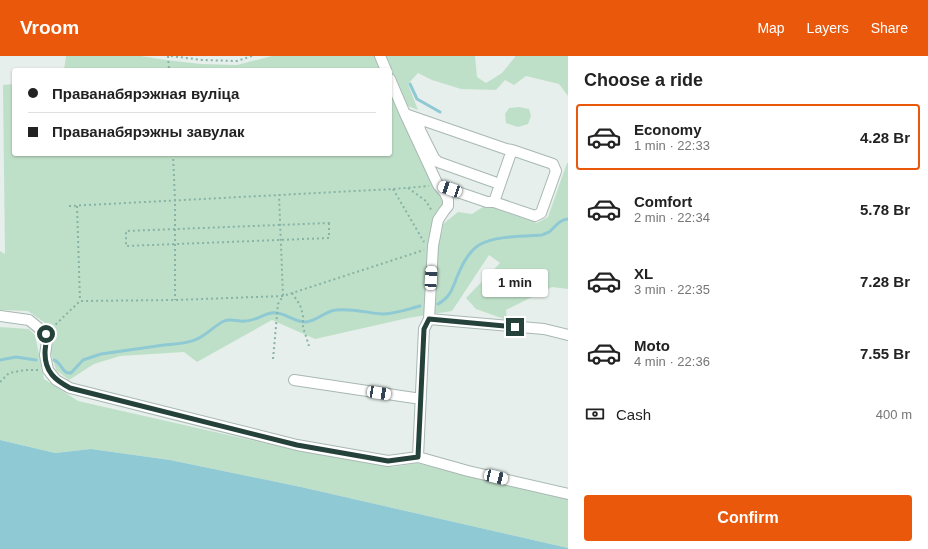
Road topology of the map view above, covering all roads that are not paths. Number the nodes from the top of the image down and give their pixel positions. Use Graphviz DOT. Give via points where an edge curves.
graph roads {
  1 [pos="380,56"];
  2 [pos="385,68"];
  3 [pos="392,84"];
  4 [pos="405,114"];
  5 [pos="421,120"];
  6 [pos="512,150"];
  7 [pos="494,182"];
  8 [pos="438,185"];
  9 [pos="494,202"];
  10 [pos="0,316"];
  11 [pos="429,319"];
  12 [pos="568,335"];
  13 [pos="294,380"];
  14 [pos="421,399"];
  15 [pos="418,457"];
  16 [pos="568,494"];
  1 -- 2 [label="street"];
  3 -- 4 [label="street"];
  4 -- 5 [label="street"];
  4 -- 8 [label="street"];
  5 -- 6 [label="street"];
  5 -- 7 [label="street" via="420,130 438,162"];
  6 -- 9 [label="street"];
  6 -- 9 [label="street" via="553,164 556,171 541,213 535,216"];
  8 -- 9 [label="street" via="487,202"];
  8 -- 11 [label="street" via="445,193 448,206 438,220 431,247"];
  10 -- 15 [label="street" via="29,320 46,337 45,354 48,370 56,380 70,388 297,445 388,461"];
  11 -- 12 [label="street" via="544,329"];
  11 -- 14 [label="street" via="424,329"];
  13 -- 14 [label="street"];
  14 -- 15 [label="street"];
  15 -- 16 [label="street"];
}
